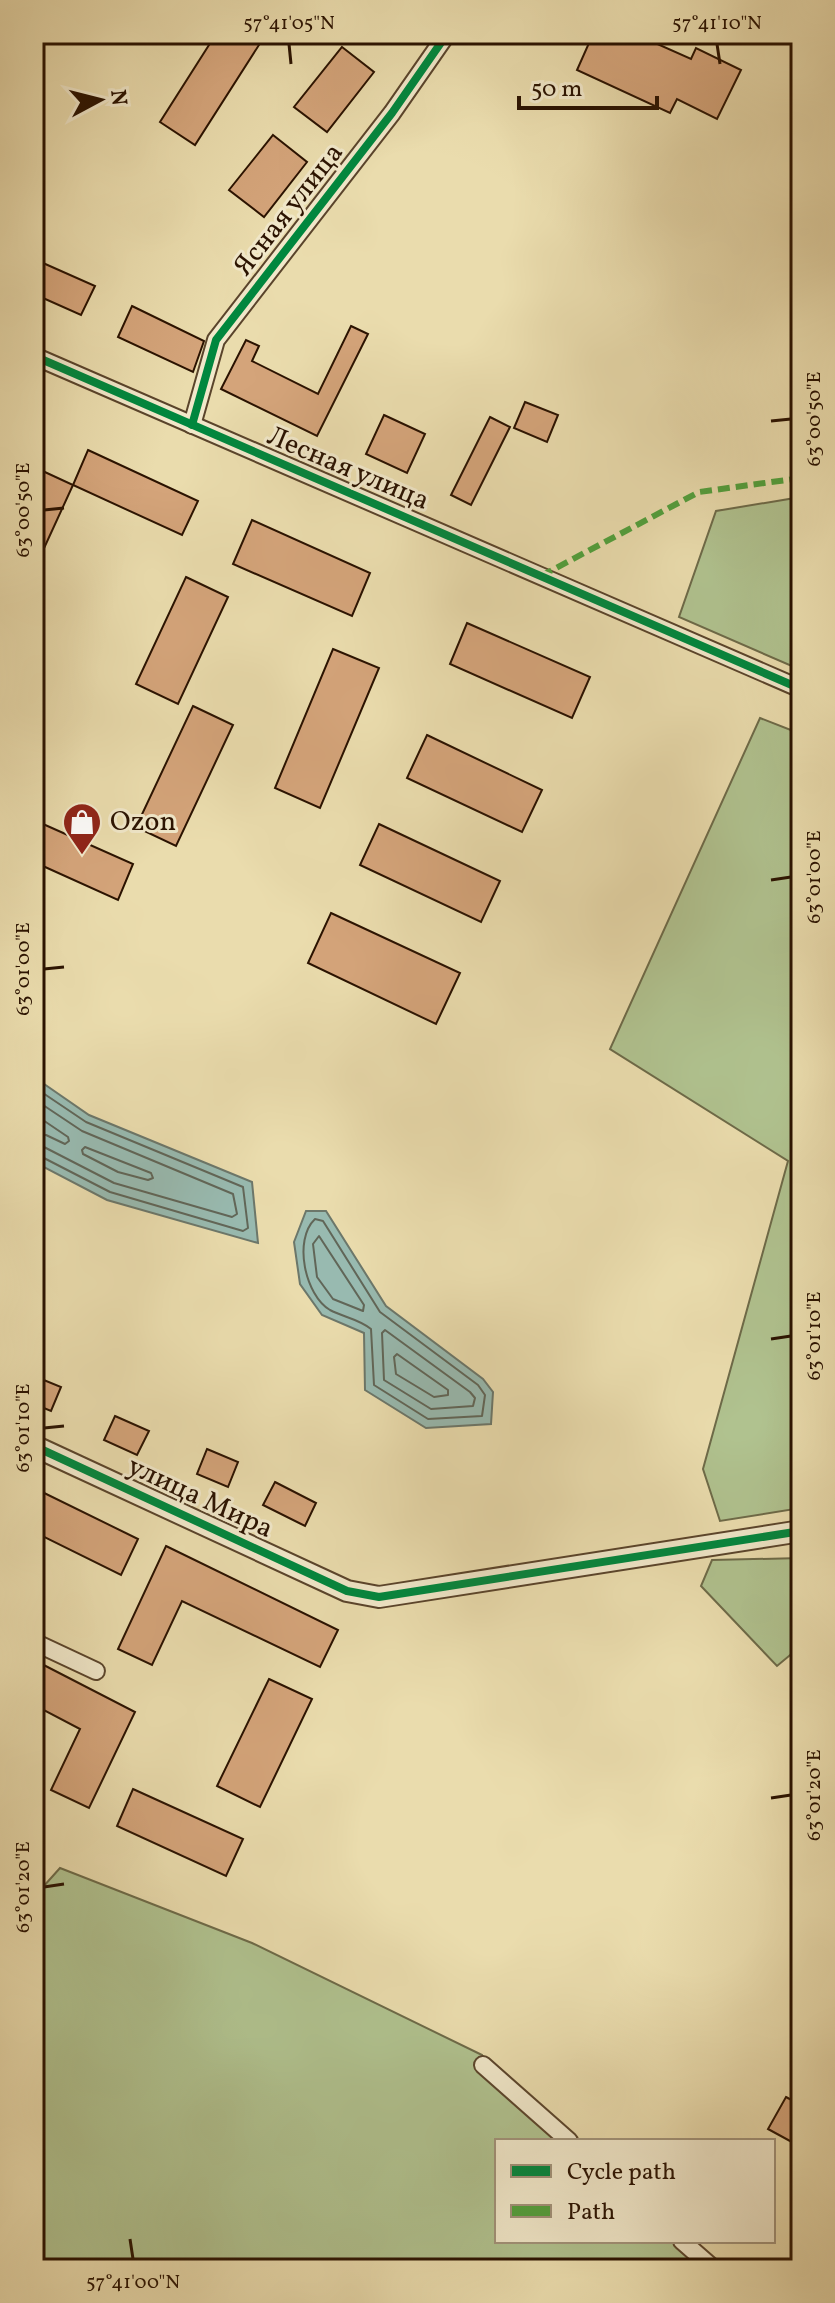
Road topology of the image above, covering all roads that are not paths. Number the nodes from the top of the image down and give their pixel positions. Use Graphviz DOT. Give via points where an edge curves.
graph roads {
  1 [pos="447,34"];
  2 [pos="34,356"];
  3 [pos="192,425"];
  4 [pos="801,689"];
  5 [pos="34,1446"];
  6 [pos="801,1531"];
  7 [pos="34,1642"];
  8 [pos="96,1671"];
  9 [pos="483,2065"];
  10 [pos="567,2139"];
  11 [pos="684,2243"];
  12 [pos="714,2269"];
  1 -- 3 [label="street, Ясная улица" via="216,340"];
  2 -- 3 [label="street, Лесная улица"];
  3 -- 4 [label="street, Лесная улица"];
  5 -- 6 [label="street, улица Мира" via="347,1591 379,1597"];
  7 -- 8 [label="street"];
  9 -- 10 [label="street"];
  11 -- 12 [label="street"];
}
